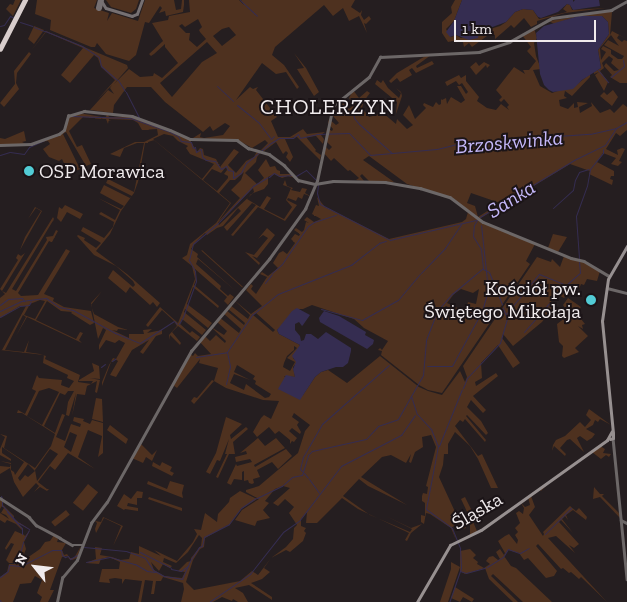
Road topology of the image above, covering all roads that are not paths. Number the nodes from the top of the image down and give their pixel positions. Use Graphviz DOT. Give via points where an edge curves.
graph roads {
  1 [pos="627,1"];
  2 [pos="22,3"];
  3 [pos="7,32"];
  4 [pos="0,43"];
  5 [pos="0,49"];
  6 [pos="0,145"];
  7 [pos="316,184"];
  8 [pos="627,246"];
  9 [pos="609,276"];
  10 [pos="607,288"];
  11 [pos="627,293"];
  12 [pos="611,439"];
  13 [pos="0,498"];
  14 [pos="621,520"];
  15 [pos="627,523"];
  16 [pos="83,545"];
  17 [pos="627,579"];
  18 [pos="57,602"];
  19 [pos="417,602"];
  1 -- 7 [label="street" via="611,10 552,18 509,42 479,52 380,57 371,76 332,107"];
  2 -- 3 [label="highway"];
  3 -- 4 [label="highway"];
  3 -- 5 [label="highway"];
  6 -- 7 [label="street" via="31,144 59,134 64,130 68,116 84,111 139,119 186,139 237,140 284,165 298,180"];
  7 -- 9 [label="street" via="339,180 407,185 452,198 478,219 586,261"];
  7 -- 16 [label="street" via="287,235 195,345 91,523"];
  8 -- 9 [label="main road"];
  9 -- 10 [label="main road"];
  10 -- 11 [label="street"];
  10 -- 12 [label="main road" via="602,325"];
  12 -- 14 [label="street"];
  12 -- 19 [label="main road, Śląska" via="478,532 448,547"];
  13 -- 16 [label="street" via="36,525 72,545"];
  14 -- 15 [label="street"];
  14 -- 17 [label="street"];
  16 -- 18 [label="street" via="77,560 62,578"];
}
